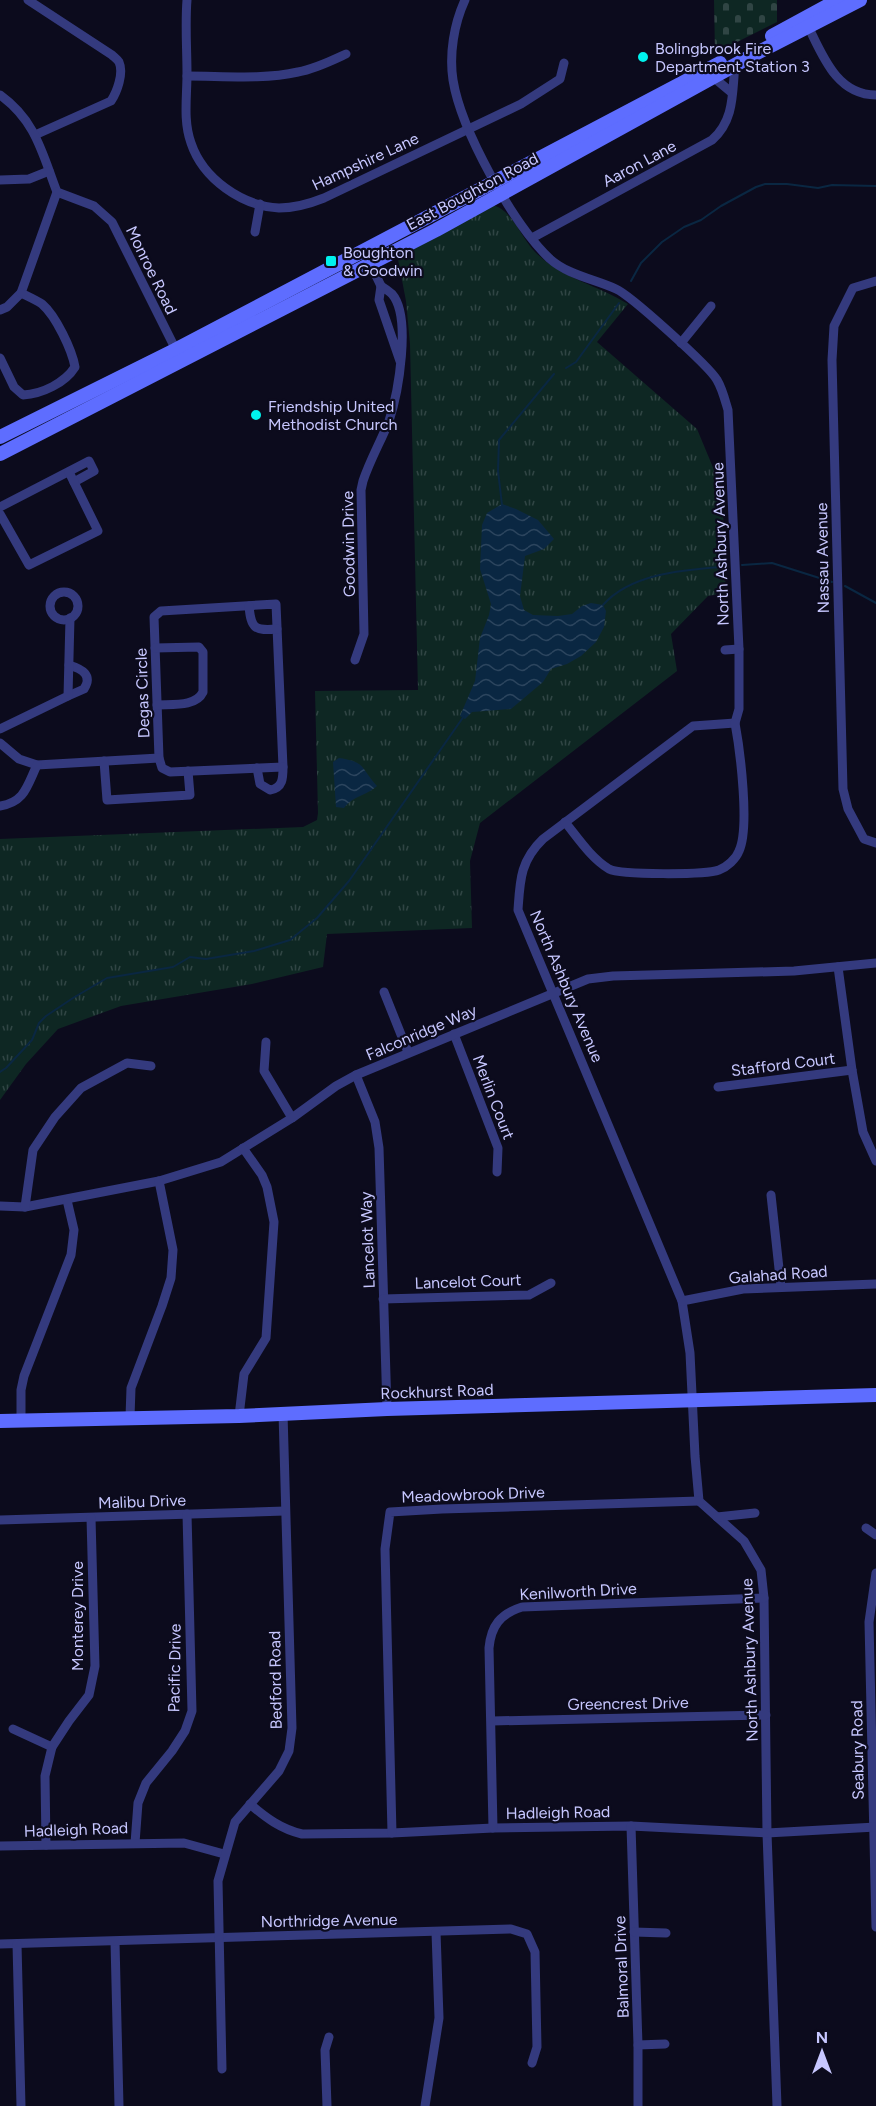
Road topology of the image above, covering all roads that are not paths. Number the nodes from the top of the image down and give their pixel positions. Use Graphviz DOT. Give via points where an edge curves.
graph roads {
  1 [pos="28,0"];
  2 [pos="187,0"];
  3 [pos="465,0"];
  4 [pos="838,0"];
  5 [pos="860,0"];
  6 [pos="807,23"];
  7 [pos="346,54"];
  8 [pos="564,63"];
  9 [pos="735,65"];
  10 [pos="187,76"];
  11 [pos="713,77"];
  12 [pos="731,92"];
  13 [pos="0,95"];
  14 [pos="876,95"];
  15 [pos="468,129"];
  16 [pos="35,135"];
  17 [pos="49,171"];
  18 [pos="0,180"];
  19 [pos="495,181"];
  20 [pos="57,192"];
  21 [pos="502,195"];
  22 [pos="260,204"];
  23 [pos="255,232"];
  24 [pos="532,238"];
  25 [pos="364,251"];
  26 [pos="370,264"];
  27 [pos="876,281"];
  28 [pos="381,286"];
  29 [pos="21,293"];
  30 [pos="711,306"];
  31 [pos="0,310"];
  32 [pos="681,343"];
  33 [pos="179,356"];
  34 [pos="0,357"];
  35 [pos="400,361"];
  36 [pos="0,437"];
  37 [pos="0,454"];
  38 [pos="69,472"];
  39 [pos="74,482"];
  40 [pos="0,507"];
  41 [pos="0,514"];
  42 [pos="249,606"];
  43 [pos="70,618"];
  44 [pos="277,629"];
  45 [pos="155,648"];
  46 [pos="739,649"];
  47 [pos="725,650"];
  48 [pos="355,660"];
  49 [pos="69,665"];
  50 [pos="68,696"];
  51 [pos="157,705"];
  52 [pos="735,723"];
  53 [pos="0,729"];
  54 [pos="0,743"];
  55 [pos="159,758"];
  56 [pos="104,761"];
  57 [pos="37,765"];
  58 [pos="283,767"];
  59 [pos="257,768"];
  60 [pos="188,771"];
  61 [pos="0,806"];
  62 [pos="565,822"];
  63 [pos="876,843"];
  64 [pos="876,963"];
  65 [pos="838,967"];
  66 [pos="384,992"];
  67 [pos="553,992"];
  68 [pos="454,1034"];
  69 [pos="266,1042"];
  70 [pos="408,1052"];
  71 [pos="151,1066"];
  72 [pos="852,1070"];
  73 [pos="356,1075"];
  74 [pos="718,1087"];
  75 [pos="292,1118"];
  76 [pos="243,1148"];
  77 [pos="876,1161"];
  78 [pos="497,1172"];
  79 [pos="159,1181"];
  80 [pos="771,1195"];
  81 [pos="67,1200"];
  82 [pos="0,1206"];
  83 [pos="25,1207"];
  84 [pos="551,1283"];
  85 [pos="876,1284"];
  86 [pos="781,1287"];
  87 [pos="383,1299"];
  88 [pos="682,1301"];
  89 [pos="876,1395"];
  90 [pos="693,1401"];
  91 [pos="387,1409"];
  92 [pos="283,1413"];
  93 [pos="239,1416"];
  94 [pos="130,1417"];
  95 [pos="21,1420"];
  96 [pos="0,1421"];
  97 [pos="699,1501"];
  98 [pos="285,1511"];
  99 [pos="755,1513"];
  100 [pos="188,1514"];
  101 [pos="717,1517"];
  102 [pos="91,1518"];
  103 [pos="0,1520"];
  104 [pos="866,1528"];
  105 [pos="876,1535"];
  106 [pos="876,1573"];
  107 [pos="764,1598"];
  108 [pos="766,1715"];
  109 [pos="492,1721"];
  110 [pos="13,1729"];
  111 [pos="52,1747"];
  112 [pos="250,1803"];
  113 [pos="631,1826"];
  114 [pos="875,1827"];
  115 [pos="493,1828"];
  116 [pos="392,1833"];
  117 [pos="767,1833"];
  118 [pos="135,1842"];
  119 [pos="46,1845"];
  120 [pos="0,1846"];
  121 [pos="224,1854"];
  122 [pos="876,1927"];
  123 [pos="436,1932"];
  124 [pos="634,1932"];
  125 [pos="666,1933"];
  126 [pos="219,1938"];
  127 [pos="114,1942"];
  128 [pos="0,1944"];
  129 [pos="17,1944"];
  130 [pos="329,2037"];
  131 [pos="665,2044"];
  132 [pos="638,2045"];
  133 [pos="532,2063"];
  134 [pos="222,2069"];
  135 [pos="21,2106"];
  136 [pos="119,2106"];
  137 [pos="327,2106"];
  138 [pos="425,2106"];
  139 [pos="638,2106"];
  140 [pos="777,2106"];
  1 -- 16 [label="street" via="112,54 119,63 120,74 111,101"];
  2 -- 10 [label="street, Hampshire Lane"];
  3 -- 15 [label="street, North Ashbury Avenue" via="452,56 453,79"];
  4 -- 6 [label="main road, East Boughton Road"];
  5 -- 6 [label="main road, East Boughton Road"];
  6 -- 9 [label="main road, East Boughton Road"];
  6 -- 14 [label="street" via="832,73 849,87"];
  6 -- 19 [label="main road, East Boughton Road"];
  7 -- 10 [label="street" via="299,72 272,76"];
  8 -- 15 [label="street, Hampshire Lane" via="560,79 521,104"];
  9 -- 11 [label="main road, East Boughton Road"];
  9 -- 12 [label="street, Aaron Lane"];
  10 -- 22 [label="street, Hampshire Lane" via="186,122 202,165 233,195"];
  11 -- 12 [label="street"];
  11 -- 21 [label="main road, East Boughton Road"];
  12 -- 24 [label="street, Aaron Lane" via="729,119 712,140"];
  13 -- 16 [label="street" via="15,106"];
  15 -- 19 [label="street, North Ashbury Avenue"];
  15 -- 22 [label="street, Hampshire Lane" via="303,206 279,208"];
  16 -- 17 [label="street"];
  17 -- 18 [label="street" via="29,179"];
  17 -- 20 [label="street"];
  19 -- 21 [label="street, North Ashbury Avenue"];
  19 -- 25 [label="main road, East Boughton Road"];
  20 -- 29 [label="street"];
  20 -- 33 [label="street, Monroe Road" via="94,206 112,222"];
  21 -- 24 [label="street, North Ashbury Avenue"];
  21 -- 26 [label="main road, East Boughton Road"];
  22 -- 23 [label="street"];
  24 -- 32 [label="street, North Ashbury Avenue" via="565,270 619,290"];
  25 -- 26 [label="street, Goodwin Drive"];
  25 -- 33 [label="main road, East Boughton Road"];
  26 -- 28 [label="street, Goodwin Drive"];
  26 -- 33 [label="main road, East Boughton Road"];
  27 -- 63 [label="street, Nassau Avenue" via="853,288 834,326 832,360 843,789 848,809 864,839"];
  28 -- 35 [label="street, Goodwin Drive" via="379,300"];
  28 -- 35 [label="street, Goodwin Drive" via="392,294 398,307 403,335"];
  29 -- 31 [label="street"];
  29 -- 34 [label="street" via="51,315 75,367 69,377 35,394 23,395 14,387"];
  30 -- 32 [label="street"];
  32 -- 46 [label="street, North Ashbury Avenue" via="717,379 728,410"];
  33 -- 36 [label="main road, East Boughton Road"];
  33 -- 37 [label="main road, East Boughton Road"];
  35 -- 48 [label="street, Goodwin Drive" via="396,398 361,490 364,634"];
  38 -- 39 [label="street"];
  38 -- 39 [label="street" via="89,461 94,471"];
  38 -- 40 [label="street"];
  39 -- 41 [label="street" via="98,531 29,565"];
  42 -- 44 [label="street" via="254,626 260,630"];
  42 -- 44 [label="street, Degas Circle" via="276,604"];
  42 -- 45 [label="street, Degas Circle" via="161,611 154,617"];
  43 -- 49 [label="street"];
  44 -- 58 [label="street, Degas Circle"];
  45 -- 51 [label="street, Degas Circle"];
  45 -- 51 [label="street" via="199,647 203,652 201,697"];
  46 -- 47 [label="street"];
  46 -- 52 [label="street, North Ashbury Avenue" via="739,709"];
  49 -- 50 [label="street"];
  49 -- 50 [label="street" via="82,669 88,681 84,690"];
  50 -- 53 [label="street"];
  51 -- 55 [label="street, Degas Circle"];
  52 -- 62 [label="street, North Ashbury Avenue" via="693,726"];
  52 -- 62 [label="street" via="741,756 743,834 739,851 726,866 702,872 611,870 596,859"];
  54 -- 57 [label="street" via="19,759"];
  55 -- 56 [label="street"];
  55 -- 60 [label="street, Degas Circle" via="162,768 170,772"];
  56 -- 57 [label="street"];
  56 -- 60 [label="street" via="107,800 190,795"];
  57 -- 61 [label="street" via="14,804"];
  58 -- 59 [label="street, Degas Circle"];
  58 -- 59 [label="street" via="282,782 270,790 260,784"];
  59 -- 60 [label="street, Degas Circle"];
  62 -- 67 [label="street, North Ashbury Avenue" via="537,845 527,860 521,876 518,910"];
  64 -- 65 [label="street, Falconridge Way"];
  65 -- 67 [label="street, Falconridge Way" via="602,977"];
  65 -- 72 [label="street"];
  66 -- 70 [label="street"];
  67 -- 68 [label="street, Falconridge Way"];
  67 -- 88 [label="street, North Ashbury Avenue"];
  68 -- 70 [label="street, Falconridge Way"];
  68 -- 78 [label="street, Merlin Court" via="498,1148"];
  69 -- 75 [label="street" via="264,1071"];
  70 -- 73 [label="street, Falconridge Way"];
  71 -- 83 [label="street" via="127,1064 81,1088 33,1150"];
  72 -- 74 [label="street, Stafford Court"];
  72 -- 77 [label="street" via="863,1132"];
  73 -- 75 [label="street, Falconridge Way"];
  73 -- 87 [label="street, Lancelot Way" via="378,1135"];
  75 -- 76 [label="street, Falconridge Way"];
  76 -- 79 [label="street, Falconridge Way" via="221,1162"];
  76 -- 93 [label="street" via="262,1175 274,1222 266,1338 244,1374"];
  79 -- 81 [label="street, Falconridge Way"];
  79 -- 94 [label="street" via="173,1250 171,1278 130,1388"];
  80 -- 86 [label="street"];
  81 -- 83 [label="street, Falconridge Way"];
  81 -- 95 [label="street" via="74,1230 72,1256 24,1376"];
  82 -- 83 [label="street, Falconridge Way"];
  84 -- 87 [label="street, Lancelot Court" via="529,1295"];
  85 -- 86 [label="street, Galahad Road"];
  86 -- 88 [label="street, Galahad Road" via="743,1289"];
  87 -- 91 [label="street, Lancelot Way"];
  88 -- 90 [label="street, North Ashbury Avenue"];
  89 -- 90 [label="main road, Rockhurst Road"];
  90 -- 91 [label="main road, Rockhurst Road"];
  90 -- 97 [label="street, North Ashbury Avenue"];
  91 -- 92 [label="main road, Rockhurst Road"];
  92 -- 93 [label="main road, Rockhurst Road"];
  92 -- 98 [label="street, Bedford Road"];
  93 -- 94 [label="main road, Rockhurst Road"];
  94 -- 95 [label="main road, Rockhurst Road"];
  95 -- 96 [label="main road, Rockhurst Road"];
  97 -- 101 [label="street, North Ashbury Avenue"];
  97 -- 116 [label="street, Meadowbrook Drive" via="390,1512 385,1549"];
  98 -- 100 [label="street, Malibu Drive"];
  98 -- 112 [label="street, Bedford Road" via="292,1728 289,1751 279,1771"];
  99 -- 101 [label="street"];
  100 -- 102 [label="street, Malibu Drive"];
  100 -- 118 [label="street, Pacific Drive" via="192,1711 185,1731 146,1783 138,1803"];
  101 -- 107 [label="street, North Ashbury Avenue" via="744,1541 761,1570"];
  102 -- 103 [label="street, Malibu Drive"];
  102 -- 111 [label="street, Monterey Drive" via="95,1666 89,1695"];
  104 -- 105 [label="street"];
  106 -- 114 [label="street, Seabury Road" via="869,1622"];
  107 -- 108 [label="street, North Ashbury Avenue"];
  107 -- 109 [label="street, Kenilworth Drive" via="511,1610 499,1619 490,1636"];
  108 -- 109 [label="street, Greencrest Drive"];
  108 -- 117 [label="street, North Ashbury Avenue"];
  109 -- 115 [label="street, Kenilworth Drive"];
  110 -- 111 [label="street"];
  111 -- 119 [label="street, Monterey Drive" via="45,1776"];
  112 -- 116 [label="street, Hadleigh Road" via="270,1821 292,1832"];
  112 -- 121 [label="street, Bedford Road" via="235,1822"];
  113 -- 115 [label="street, Hadleigh Road"];
  113 -- 117 [label="street, Hadleigh Road"];
  113 -- 124 [label="street, Balmoral Drive"];
  114 -- 117 [label="street, Hadleigh Road"];
  114 -- 122 [label="street, Seabury Road"];
  115 -- 116 [label="street, Hadleigh Road"];
  117 -- 140 [label="street, North Ashbury Avenue"];
  118 -- 119 [label="street, Hadleigh Road"];
  118 -- 121 [label="street, Hadleigh Road" via="184,1843"];
  119 -- 120 [label="street, Hadleigh Road"];
  121 -- 126 [label="street, Bedford Road" via="218,1881"];
  123 -- 126 [label="street, Northridge Avenue"];
  123 -- 133 [label="street, Northridge Avenue" via="511,1929 527,1934 536,1952 537,2047"];
  123 -- 138 [label="street" via="439,2018"];
  124 -- 125 [label="street"];
  124 -- 132 [label="street, Balmoral Drive"];
  126 -- 127 [label="street, Northridge Avenue"];
  126 -- 134 [label="street, Bedford Road"];
  127 -- 129 [label="street, Northridge Avenue"];
  127 -- 136 [label="street"];
  128 -- 129 [label="street, Northridge Avenue"];
  129 -- 135 [label="street"];
  130 -- 137 [label="street" via="325,2050"];
  131 -- 132 [label="street"];
  132 -- 139 [label="street, Balmoral Drive"];
}
